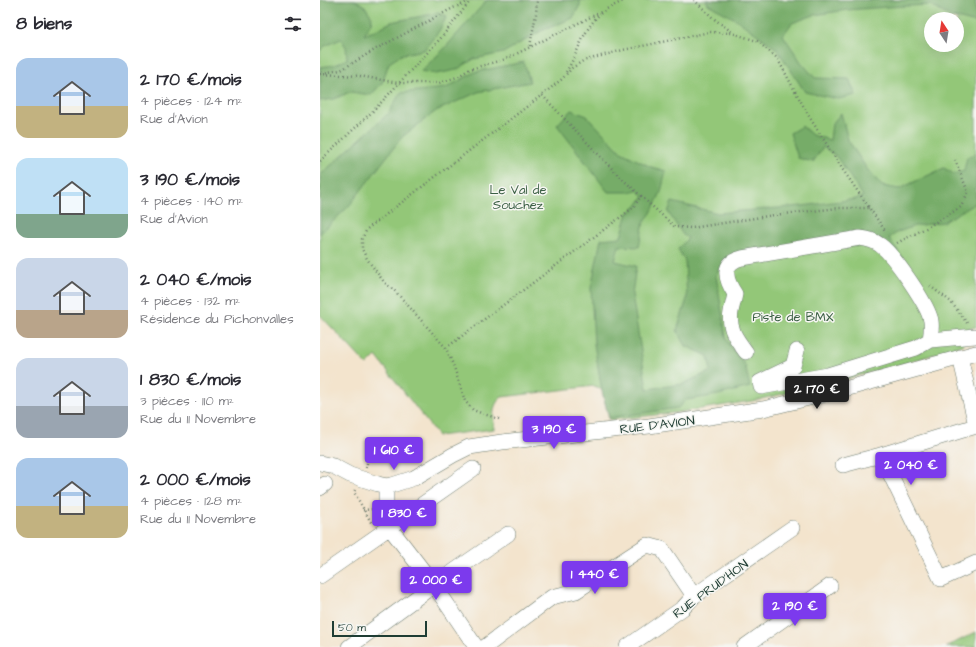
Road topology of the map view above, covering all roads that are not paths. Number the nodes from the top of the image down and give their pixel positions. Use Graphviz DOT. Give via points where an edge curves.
graph roads {
  1 [pos="974,333"];
  2 [pos="930,340"];
  3 [pos="797,351"];
  4 [pos="746,352"];
  5 [pos="976,353"];
  6 [pos="960,357"];
  7 [pos="976,426"];
  8 [pos="881,455"];
  9 [pos="320,463"];
  10 [pos="843,465"];
  11 [pos="472,469"];
  12 [pos="386,486"];
  13 [pos="390,528"];
  14 [pos="792,528"];
  15 [pos="508,534"];
  16 [pos="976,563"];
  17 [pos="320,576"];
  18 [pos="434,586"];
  19 [pos="830,586"];
  20 [pos="694,596"];
  21 [pos="349,647"];
  22 [pos="476,647"];
  23 [pos="485,647"];
  24 [pos="627,647"];
  25 [pos="744,647"];
  1 -- 2 [label="street"];
  2 -- 3 [label="street" via="916,348 828,375 761,387 760,382 793,366"];
  2 -- 4 [label="street" via="931,320 908,279 881,245 860,238 736,259 728,266 727,282 734,294 730,325 733,335"];
  5 -- 6 [label="street, RUE D'AVION"];
  6 -- 7 [label="street"];
  6 -- 12 [label="street, RUE D'AVION" via="763,409 656,425 469,447 414,478"];
  7 -- 8 [label="street"];
  8 -- 10 [label="street"];
  8 -- 16 [label="street" via="941,579"];
  9 -- 12 [label="street"];
  11 -- 13 [label="street"];
  12 -- 13 [label="street"];
  13 -- 17 [label="street"];
  13 -- 18 [label="street"];
  14 -- 20 [label="street, RUE PRUD'HON"];
  15 -- 18 [label="street"];
  18 -- 21 [label="street"];
  18 -- 22 [label="street"];
  19 -- 25 [label="street"];
  20 -- 23 [label="street" via="662,549 647,545 576,591 552,597"];
  20 -- 24 [label="street, RUE PRUD'HON" via="683,608"];
}
